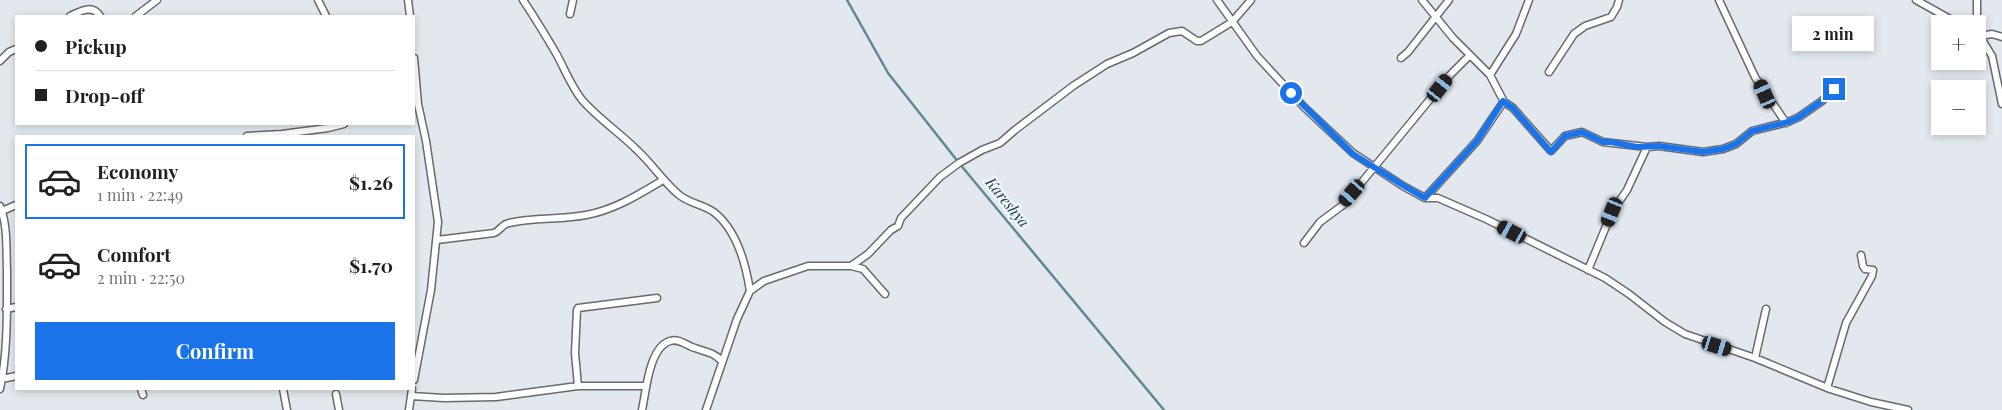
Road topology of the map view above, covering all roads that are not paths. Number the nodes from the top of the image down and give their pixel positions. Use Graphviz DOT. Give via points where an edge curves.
graph roads {
  1 [pos="157,0"];
  2 [pos="318,0"];
  3 [pos="408,0"];
  4 [pos="523,0"];
  5 [pos="573,0"];
  6 [pos="1217,0"];
  7 [pos="1251,0"];
  8 [pos="1422,0"];
  9 [pos="1449,0"];
  10 [pos="1529,0"];
  11 [pos="1619,0"];
  12 [pos="1719,0"];
  13 [pos="1916,0"];
  14 [pos="1977,0"];
  15 [pos="570,14"];
  16 [pos="73,15"];
  17 [pos="99,15"];
  18 [pos="138,15"];
  19 [pos="326,15"];
  20 [pos="410,15"];
  21 [pos="1943,15"];
  22 [pos="1977,15"];
  23 [pos="1435,18"];
  24 [pos="1232,22"];
  25 [pos="1986,34"];
  26 [pos="2002,37"];
  27 [pos="1986,46"];
  28 [pos="15,49"];
  29 [pos="1469,56"];
  30 [pos="1401,58"];
  31 [pos="0,61"];
  32 [pos="1549,72"];
  33 [pos="1490,75"];
  34 [pos="415,81"];
  35 [pos="1834,89"];
  36 [pos="1503,101"];
  37 [pos="416,104"];
  38 [pos="2002,104"];
  39 [pos="1786,123"];
  40 [pos="333,125"];
  41 [pos="264,135"];
  42 [pos="1647,148"];
  43 [pos="1374,167"];
  44 [pos="663,180"];
  45 [pos="1425,198"];
  46 [pos="15,205"];
  47 [pos="1,209"];
  48 [pos="437,240"];
  49 [pos="1304,243"];
  50 [pos="1861,255"];
  51 [pos="851,266"];
  52 [pos="1588,270"];
  53 [pos="750,291"];
  54 [pos="885,294"];
  55 [pos="657,298"];
  56 [pos="15,307"];
  57 [pos="1766,308"];
  58 [pos="6,309"];
  59 [pos="1755,358"];
  60 [pos="722,361"];
  61 [pos="415,366"];
  62 [pos="15,376"];
  63 [pos="2,379"];
  64 [pos="578,386"];
  65 [pos="646,386"];
  66 [pos="1826,388"];
  67 [pos="0,389"];
  68 [pos="283,390"];
  69 [pos="412,392"];
  70 [pos="336,394"];
  71 [pos="287,410"];
  72 [pos="339,410"];
  73 [pos="409,410"];
  74 [pos="642,410"];
  75 [pos="706,410"];
  76 [pos="1908,410"];
  1 -- 18 [label="street"];
  2 -- 19 [label="street"];
  3 -- 20 [label="street"];
  4 -- 44 [label="street" via="582,100 639,151"];
  5 -- 15 [label="street"];
  6 -- 24 [label="street"];
  7 -- 24 [label="street"];
  8 -- 23 [label="street"];
  9 -- 23 [label="street"];
  10 -- 33 [label="street" via="1516,34"];
  11 -- 32 [label="street" via="1610,17 1585,26 1574,34"];
  12 -- 39 [label="street" via="1754,78"];
  13 -- 21 [label="street"];
  14 -- 22 [label="street"];
  16 -- 17 [label="street" via="92,8"];
  23 -- 29 [label="street"];
  23 -- 30 [label="street"];
  24 -- 43 [label="street" via="1257,56 1304,107 1353,154"];
  24 -- 51 [label="street" via="1202,41 1182,31 1169,33 1094,72 1000,143 959,163 940,177 901,218 898,226"];
  25 -- 26 [label="street"];
  27 -- 38 [label="street" via="1992,56"];
  28 -- 31 [label="street"];
  29 -- 33 [label="street"];
  29 -- 43 [label="street"];
  33 -- 36 [label="street"];
  34 -- 37 [label="street"];
  35 -- 39 [label="street" via="1809,110"];
  36 -- 42 [label="street" via="1551,152 1565,136 1582,132 1603,142"];
  36 -- 45 [label="street" via="1477,141"];
  37 -- 48 [label="street" via="435,197"];
  39 -- 42 [label="street" via="1752,131 1736,144 1723,149 1703,152 1659,146"];
  40 -- 41 [label="street"];
  42 -- 52 [label="street" via="1627,190 1612,212"];
  43 -- 45 [label="street"];
  43 -- 49 [label="street" via="1343,205 1320,222"];
  44 -- 48 [label="street" via="630,200 585,216 507,223 494,233"];
  44 -- 53 [label="street" via="689,203 708,208 722,221 733,236 747,269"];
  45 -- 52 [label="street" via="1438,198 1486,219"];
  46 -- 47 [label="street"];
  47 -- 58 [label="street" via="6,236"];
  48 -- 61 [label="street" via="431,290"];
  50 -- 66 [label="street" via="1865,269 1873,270 1872,276 1846,323"];
  51 -- 53 [label="street" via="808,266 764,281"];
  51 -- 54 [label="street" via="862,269"];
  52 -- 59 [label="street" via="1629,294 1674,328"];
  53 -- 60 [label="street"];
  55 -- 64 [label="street" via="578,308"];
  56 -- 58 [label="street"];
  57 -- 59 [label="street"];
  58 -- 63 [label="street"];
  59 -- 66 [label="street"];
  60 -- 65 [label="street" via="714,353 671,340 661,346 654,358"];
  60 -- 75 [label="street"];
  62 -- 63 [label="street"];
  63 -- 67 [label="street"];
  64 -- 65 [label="street"];
  64 -- 69 [label="street" via="496,397 444,398"];
  65 -- 74 [label="street"];
  66 -- 76 [label="street"];
  68 -- 71 [label="street"];
  69 -- 73 [label="street"];
  70 -- 72 [label="street"];
}
